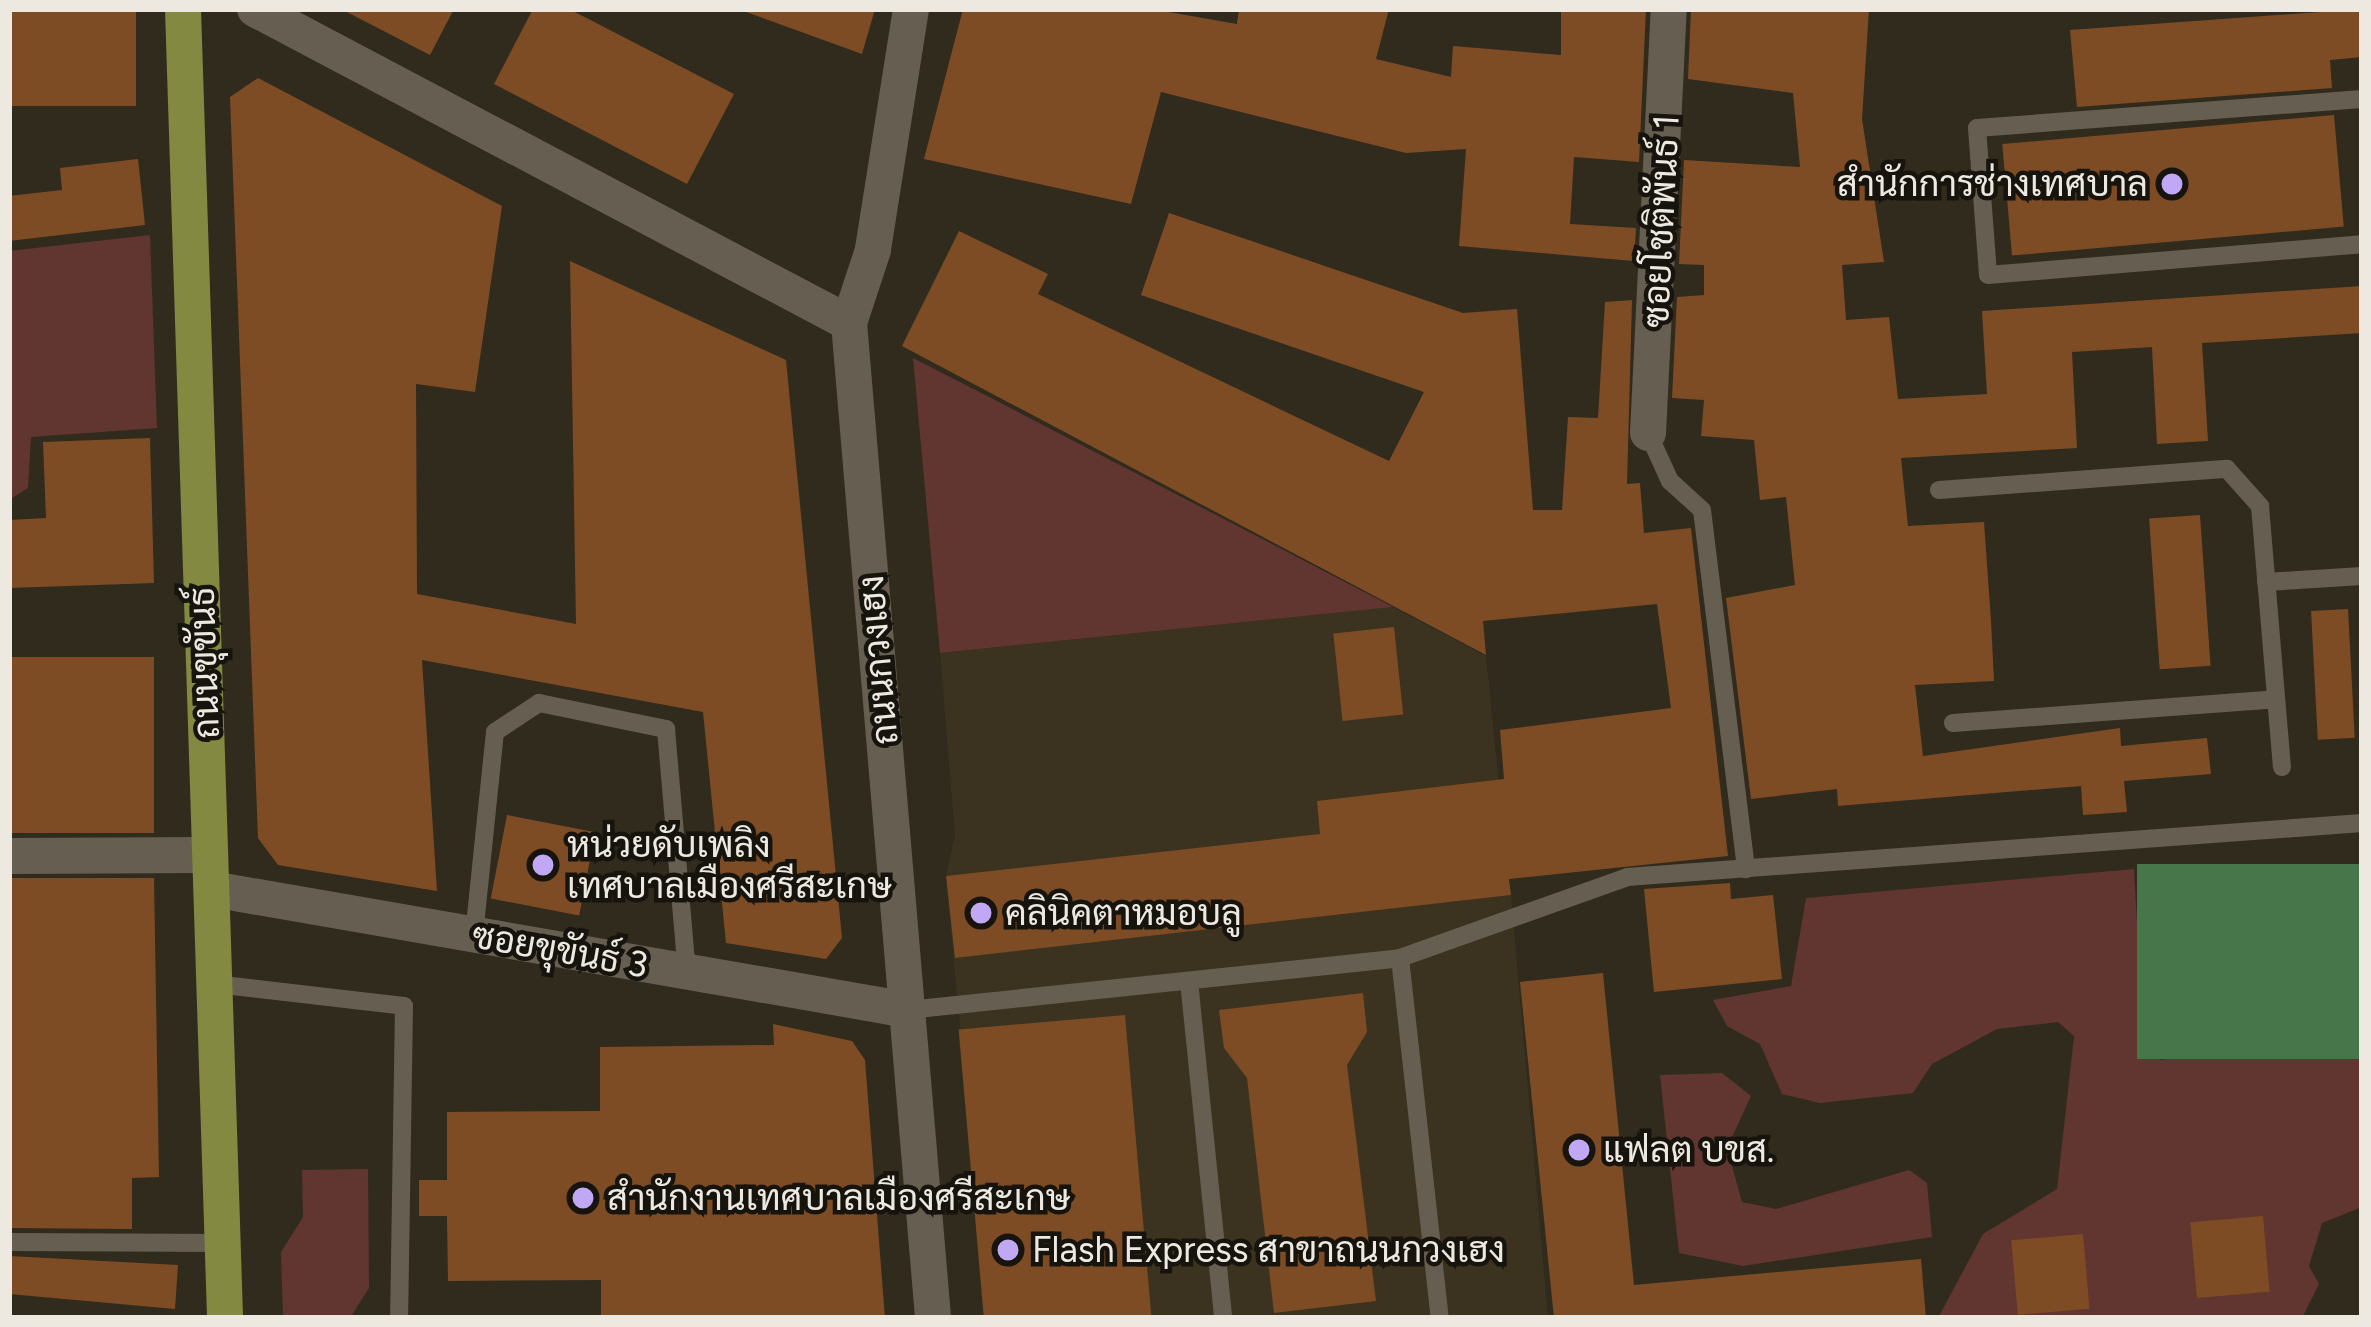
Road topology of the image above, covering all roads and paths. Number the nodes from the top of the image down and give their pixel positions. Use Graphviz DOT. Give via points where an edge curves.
graph roads {
  1 [pos="183,9"];
  2 [pos="255,9"];
  3 [pos="911,9"];
  4 [pos="1669,9"];
  5 [pos="2362,99"];
  6 [pos="2362,244"];
  7 [pos="849,323"];
  8 [pos="1648,433"];
  9 [pos="1940,490"];
  10 [pos="2362,576"];
  11 [pos="2266,582"];
  12 [pos="2276,699"];
  13 [pos="1953,723"];
  14 [pos="2282,767"];
  15 [pos="2362,823"];
  16 [pos="9,856"];
  17 [pos="1746,869"];
  18 [pos="211,872"];
  19 [pos="474,935"];
  20 [pos="1400,958"];
  21 [pos="687,972"];
  22 [pos="1189,982"];
  23 [pos="215,984"];
  24 [pos="908,1010"];
  25 [pos="9,1242"];
  26 [pos="223,1243"];
  27 [pos="225,1318"];
  28 [pos="399,1318"];
  29 [pos="933,1318"];
  30 [pos="1223,1318"];
  31 [pos="1440,1318"];
  1 -- 18 [label="main road, ถนนขุขันธ์"];
  2 -- 7 [label="street"];
  3 -- 7 [label="street, ถนนกวงเฮง" via="873,250"];
  4 -- 8 [label="street, ซอยโชติพันธ์ 1"];
  5 -- 6 [label="lane" via="1977,128 1988,275"];
  7 -- 24 [label="street, ถนนกวงเฮง"];
  8 -- 17 [label="lane" via="1670,481 1702,510"];
  9 -- 11 [label="lane" via="2227,469 2260,506"];
  10 -- 11 [label="lane"];
  11 -- 12 [label="lane"];
  12 -- 13 [label="lane"];
  12 -- 14 [label="lane"];
  15 -- 17 [label="lane"];
  16 -- 18 [label="street, ซอยขุขันธ์ 3"];
  17 -- 20 [label="lane" via="1627,878"];
  18 -- 19 [label="street, ซอยขุขันธ์ 3"];
  18 -- 23 [label="main road, ถนนขุขันธ์"];
  19 -- 21 [label="street, ซอยขุขันธ์ 3"];
  19 -- 21 [label="lane" via="495,732 539,703 666,729"];
  20 -- 22 [label="lane"];
  20 -- 31 [label="lane"];
  21 -- 24 [label="street, ซอยขุขันธ์ 3"];
  22 -- 24 [label="lane" via="957,997"];
  22 -- 30 [label="lane"];
  23 -- 26 [label="main road, ถนนขุขันธ์"];
  23 -- 28 [label="lane" via="404,1006"];
  24 -- 29 [label="street, ถนนกวงเฮง"];
  25 -- 26 [label="lane"];
  26 -- 27 [label="main road, ถนนขุขันธ์"];
}
